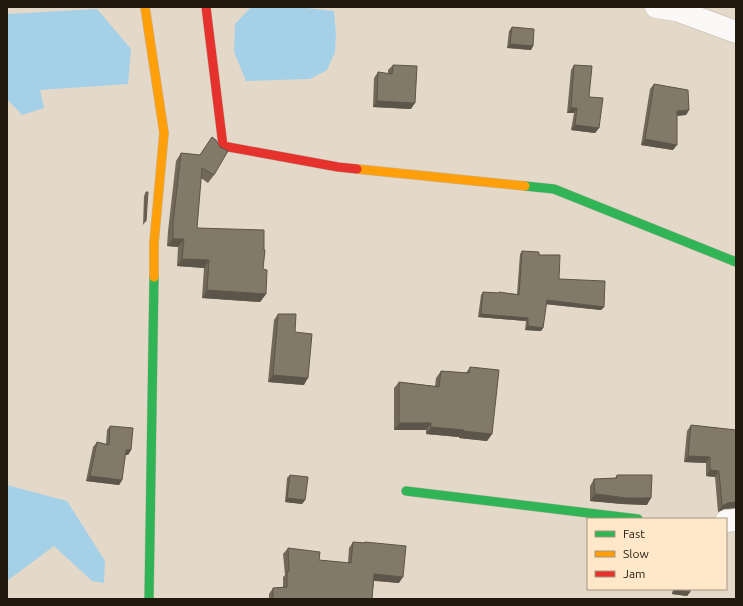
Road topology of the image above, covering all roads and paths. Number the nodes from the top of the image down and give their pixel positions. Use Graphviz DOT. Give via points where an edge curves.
graph roads {
  1 [pos="145,7"];
  2 [pos="206,7"];
  3 [pos="656,7"];
  4 [pos="736,32"];
  5 [pos="736,262"];
  6 [pos="406,491"];
  7 [pos="630,518"];
  8 [pos="149,599"];
  1 -- 8 [label="street" via="164,133 154,243"];
  2 -- 5 [label="street" via="223,146 338,167 554,190"];
  3 -- 4 [label="street" via="676,10"];
  6 -- 7 [label="street"];
}
